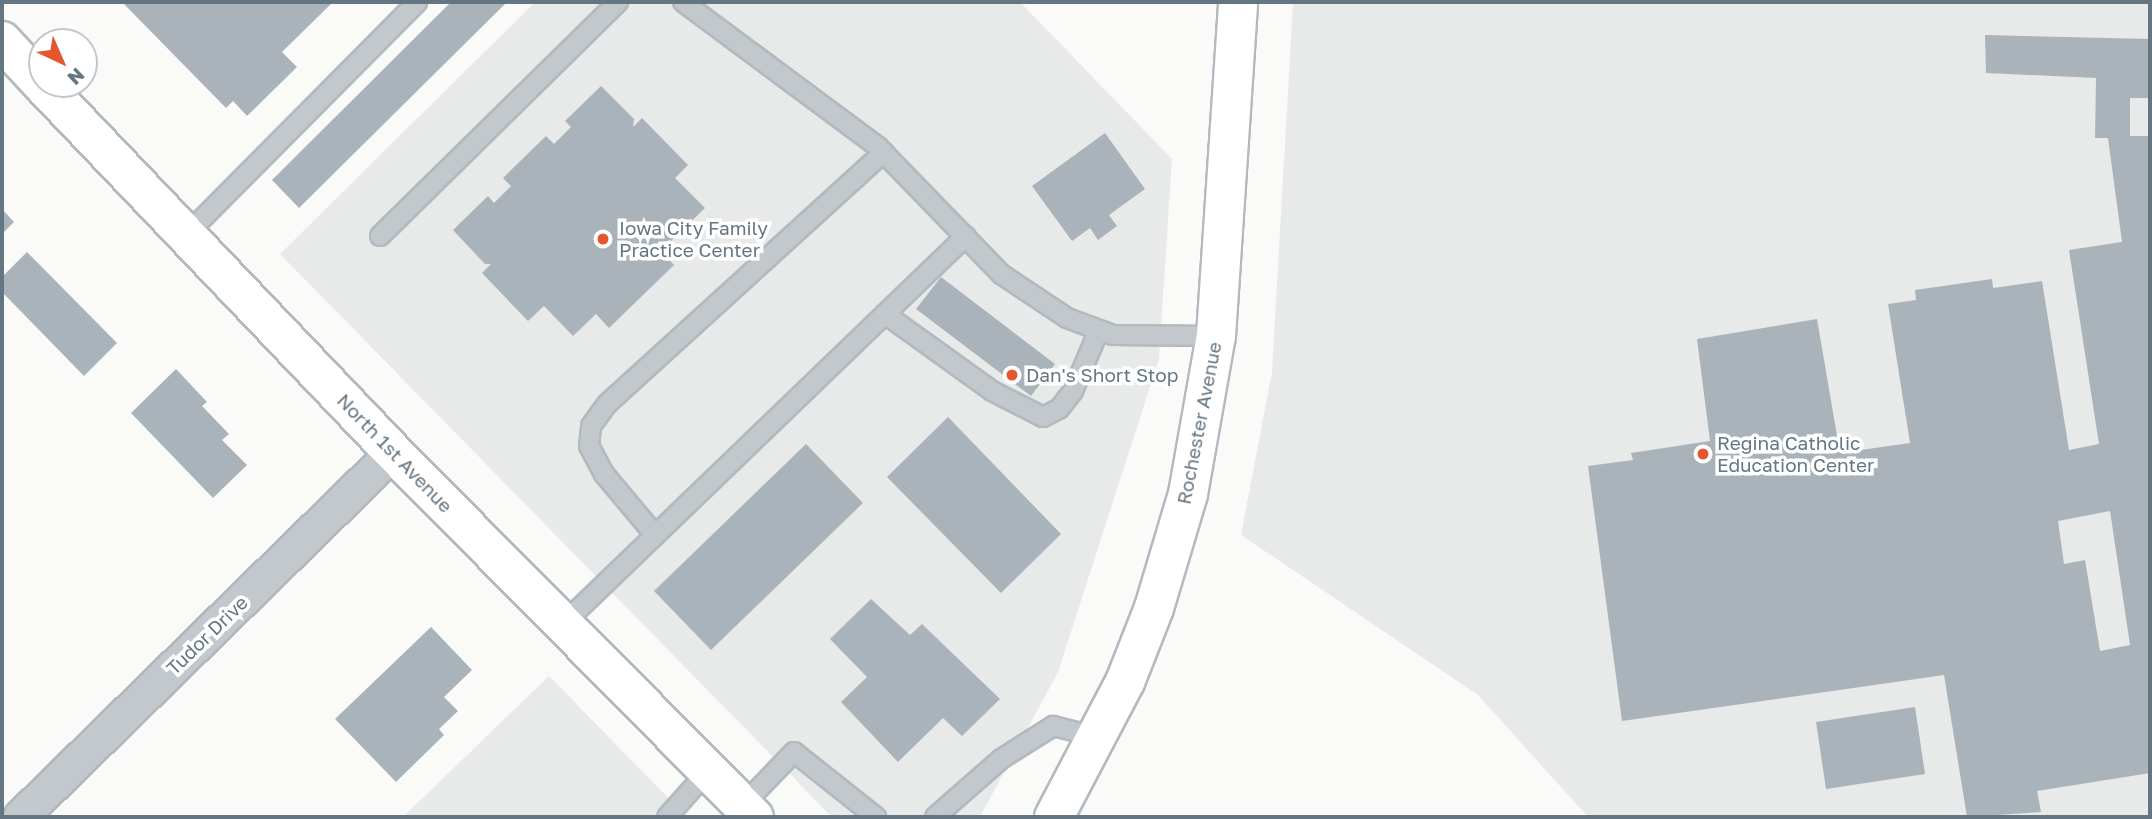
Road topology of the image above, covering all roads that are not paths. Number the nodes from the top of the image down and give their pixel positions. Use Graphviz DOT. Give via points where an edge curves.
graph roads {
  1 [pos="417,2"];
  2 [pos="618,2"];
  3 [pos="683,2"];
  4 [pos="1238,2"];
  5 [pos="2,41"];
  6 [pos="28,69"];
  7 [pos="55,98"];
  8 [pos="884,152"];
  9 [pos="186,235"];
  10 [pos="380,236"];
  11 [pos="966,236"];
  12 [pos="885,314"];
  13 [pos="1098,330"];
  14 [pos="1216,336"];
  15 [pos="393,452"];
  16 [pos="655,534"];
  17 [pos="563,624"];
  18 [pos="1097,737"];
  19 [pos="708,771"];
  20 [pos="748,812"];
  21 [pos="20,817"];
  22 [pos="667,817"];
  23 [pos="876,817"];
  24 [pos="935,817"];
  25 [pos="1054,817"];
  1 -- 9 [label="lane"];
  2 -- 10 [label="lane"];
  3 -- 8 [label="lane"];
  4 -- 14 [label="main road, Rochester Avenue"];
  5 -- 6 [label="main road, North 1st Avenue"];
  7 -- 9 [label="main road, North 1st Avenue"];
  8 -- 11 [label="lane"];
  8 -- 16 [label="lane" via="607,404 591,426 589,446 604,474"];
  9 -- 15 [label="main road, North 1st Avenue"];
  11 -- 12 [label="lane"];
  11 -- 13 [label="lane" via="1002,274 1034,297 1067,318"];
  12 -- 13 [label="lane" via="992,391 1043,416 1059,409 1073,391"];
  12 -- 16 [label="lane"];
  13 -- 14 [label="lane" via="1165,339"];
  14 -- 18 [label="main road, Rochester Avenue" via="1188,494 1154,608"];
  15 -- 17 [label="main road, North 1st Avenue"];
  15 -- 21 [label="street, Tudor Drive"];
  16 -- 17 [label="lane"];
  17 -- 19 [label="main road, North 1st Avenue"];
  18 -- 24 [label="lane" via="1053,726 1001,758"];
  18 -- 25 [label="main road, Rochester Avenue"];
  19 -- 20 [label="main road, North 1st Avenue"];
  19 -- 22 [label="lane"];
  20 -- 23 [label="lane" via="794,752"];
}
